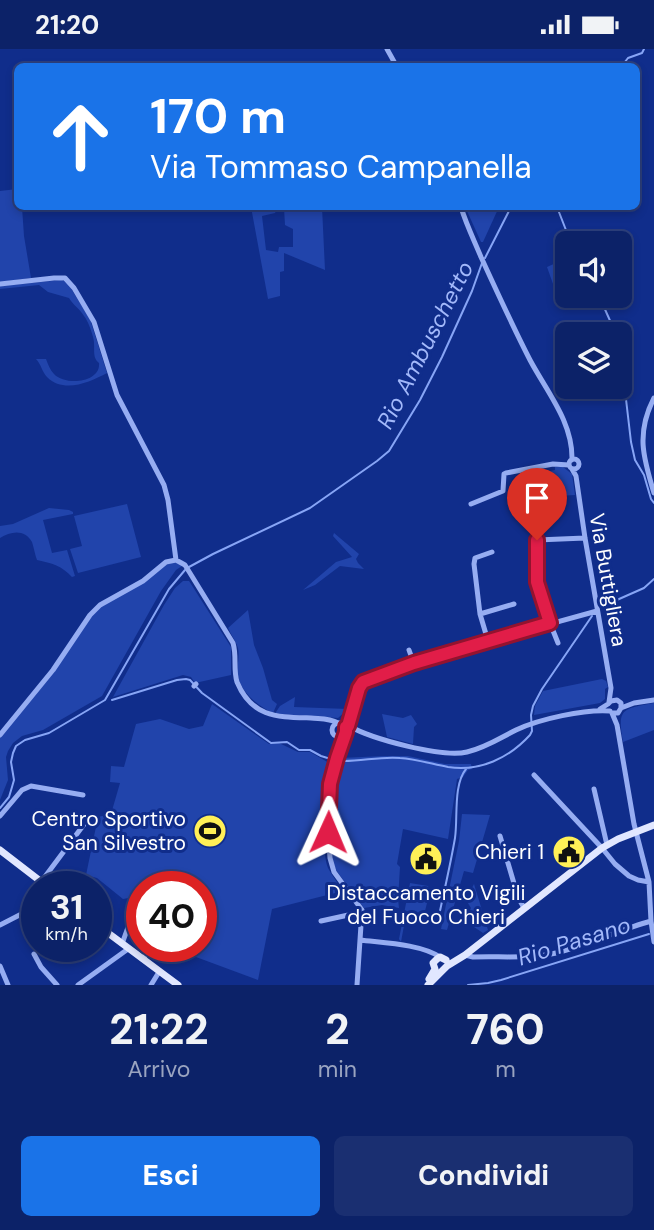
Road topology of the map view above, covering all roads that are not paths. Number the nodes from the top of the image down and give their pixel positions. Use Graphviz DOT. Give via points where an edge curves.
graph roads {
  1 [pos="462,210"];
  2 [pos="0,284"];
  3 [pos="654,398"];
  4 [pos="573,462"];
  5 [pos="654,493"];
  6 [pos="471,504"];
  7 [pos="585,538"];
  8 [pos="492,552"];
  9 [pos="176,560"];
  10 [pos="514,604"];
  11 [pos="597,611"];
  12 [pos="480,614"];
  13 [pos="550,623"];
  14 [pos="488,641"];
  15 [pos="558,643"];
  16 [pos="409,650"];
  17 [pos="414,663"];
  18 [pos="654,700"];
  19 [pos="615,707"];
  20 [pos="320,719"];
  21 [pos="344,728"];
  22 [pos="334,732"];
  23 [pos="0,735"];
  24 [pos="337,758"];
  25 [pos="534,775"];
  26 [pos="594,789"];
  27 [pos="83,795"];
  28 [pos="0,816"];
  29 [pos="88,820"];
  30 [pos="654,825"];
  31 [pos="636,831"];
  32 [pos="500,836"];
  33 [pos="605,846"];
  34 [pos="0,851"];
  35 [pos="26,871"];
  36 [pos="53,871"];
  37 [pos="651,881"];
  38 [pos="524,908"];
  39 [pos="362,912"];
  40 [pos="21,914"];
  41 [pos="321,921"];
  42 [pos="651,921"];
  43 [pos="0,925"];
  44 [pos="497,929"];
  45 [pos="112,936"];
  46 [pos="360,940"];
  47 [pos="126,942"];
  48 [pos="654,942"];
  49 [pos="125,946"];
  50 [pos="465,955"];
  51 [pos="38,962"];
  52 [pos="146,962"];
  53 [pos="441,964"];
  54 [pos="0,965"];
  55 [pos="159,972"];
  56 [pos="357,982"];
  57 [pos="8,985"];
  58 [pos="57,985"];
  59 [pos="78,985"];
  60 [pos="151,985"];
  61 [pos="178,985"];
  62 [pos="426,985"];
  1 -- 4 [label="street, Via Buttigliera" via="493,284 559,410"];
  2 -- 9 [label="street" via="65,278 74,288 94,322 117,395 164,485"];
  3 -- 5 [label="street" via="644,421 642,446"];
  4 -- 6 [label="street" via="506,473 503,491"];
  4 -- 7 [label="street, Via Buttigliera"];
  7 -- 11 [label="street, Via Buttigliera"];
  7 -- 13 [label="street" via="537,540 537,582"];
  8 -- 12 [label="street" via="475,558"];
  9 -- 20 [label="street" via="185,565 233,643 236,677 247,698 273,716"];
  9 -- 23 [label="street" via="166,562 89,615 53,670"];
  10 -- 12 [label="street"];
  11 -- 13 [label="street"];
  11 -- 19 [label="street, Via Buttigliera"];
  12 -- 14 [label="street"];
  13 -- 14 [label="street"];
  13 -- 15 [label="street"];
  14 -- 17 [label="street"];
  16 -- 17 [label="street"];
  17 -- 21 [label="street" via="363,682"];
  18 -- 19 [label="street"];
  19 -- 21 [label="street" via="533,723 456,755"];
  19 -- 31 [label="street, Via Buttigliera"];
  20 -- 21 [label="street" via="333,720"];
  20 -- 22 [label="street"];
  21 -- 22 [label="street" via="340,736"];
  21 -- 22 [label="street" via="334,726"];
  21 -- 24 [label="street"];
  22 -- 24 [label="street"];
  24 -- 39 [label="street" via="328,809 330,858 334,872"];
  25 -- 33 [label="street"];
  26 -- 33 [label="street"];
  27 -- 28 [label="street" via="31,786"];
  29 -- 36 [label="street"];
  30 -- 31 [label="main road"];
  31 -- 33 [label="main road"];
  31 -- 37 [label="street, Via Buttigliera"];
  32 -- 38 [label="street"];
  33 -- 37 [label="street" via="609,857 629,876"];
  33 -- 38 [label="main road"];
  34 -- 35 [label="main road"];
  37 -- 42 [label="street, Via Buttigliera"];
  38 -- 44 [label="main road"];
  39 -- 41 [label="street"];
  39 -- 46 [label="street"];
  40 -- 43 [label="street"];
  42 -- 48 [label="street, Via Buttigliera"];
  42 -- 50 [label="street" via="541,955"];
  44 -- 50 [label="main road"];
  44 -- 53 [label="main road"];
  45 -- 49 [label="main road"];
  46 -- 53 [label="street" via="431,952"];
  46 -- 56 [label="street"];
  47 -- 49 [label="street"];
  49 -- 59 [label="street"];
  50 -- 53 [label="main road"];
  51 -- 58 [label="street"];
  52 -- 55 [label="main road"];
  53 -- 62 [label="main road"];
  54 -- 57 [label="street"];
  55 -- 60 [label="street"];
  55 -- 61 [label="main road"];
}
